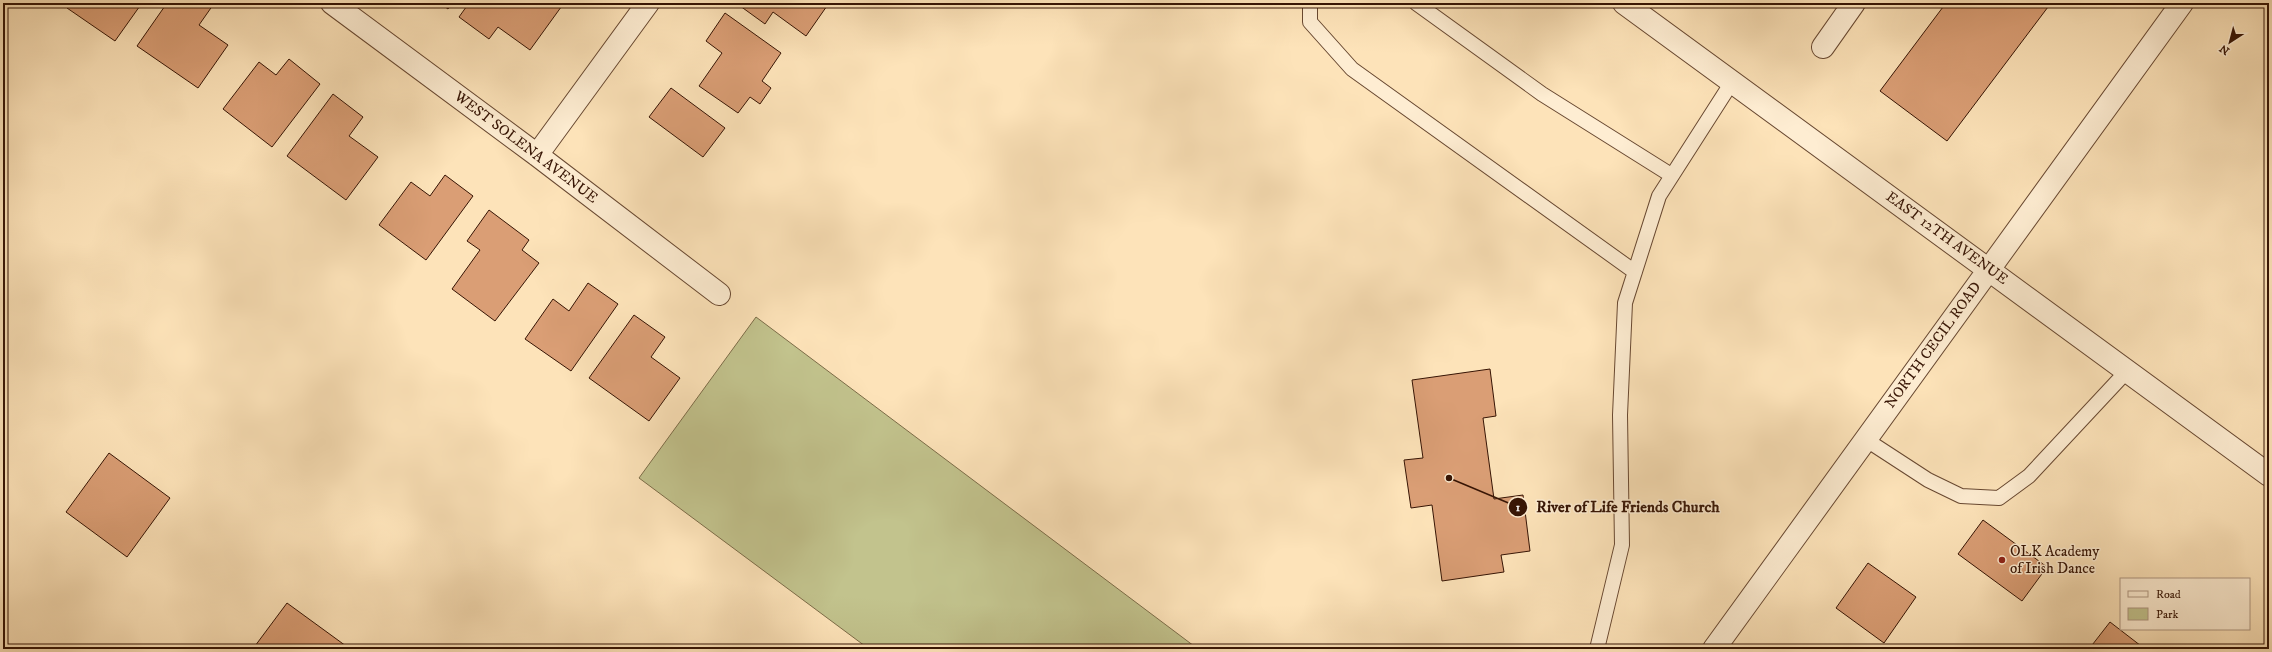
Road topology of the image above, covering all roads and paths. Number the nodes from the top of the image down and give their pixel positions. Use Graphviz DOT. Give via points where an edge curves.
graph roads {
  1 [pos="332,3"];
  2 [pos="648,3"];
  3 [pos="1310,3"];
  4 [pos="1416,3"];
  5 [pos="1624,3"];
  6 [pos="1854,3"];
  7 [pos="2182,3"];
  8 [pos="1823,47"];
  9 [pos="1732,82"];
  10 [pos="537,155"];
  11 [pos="1671,175"];
  12 [pos="1989,268"];
  13 [pos="1635,272"];
  14 [pos="719,294"];
  15 [pos="2128,370"];
  16 [pos="1865,439"];
  17 [pos="2269,475"];
  18 [pos="1597,649"];
  19 [pos="1714,649"];
  1 -- 10 [label="street, WEST SOLENA AVENUE"];
  2 -- 10 [label="street"];
  3 -- 13 [label="lane" via="1310,22 1352,69"];
  4 -- 11 [label="lane" via="1542,94"];
  5 -- 9 [label="street, EAST 12TH AVENUE"];
  6 -- 8 [label="street"];
  7 -- 12 [label="street, NORTH CECIL ROAD"];
  9 -- 11 [label="lane"];
  9 -- 12 [label="street, EAST 12TH AVENUE"];
  10 -- 14 [label="street, WEST SOLENA AVENUE"];
  11 -- 13 [label="lane" via="1659,196"];
  12 -- 15 [label="street, EAST 12TH AVENUE"];
  12 -- 16 [label="street, NORTH CECIL ROAD"];
  13 -- 18 [label="lane" via="1625,303 1621,399 1622,545"];
  15 -- 16 [label="lane" via="2029,476 1999,498 1961,496 1928,480"];
  15 -- 17 [label="street, EAST 12TH AVENUE"];
  16 -- 19 [label="street, NORTH CECIL ROAD"];
}
